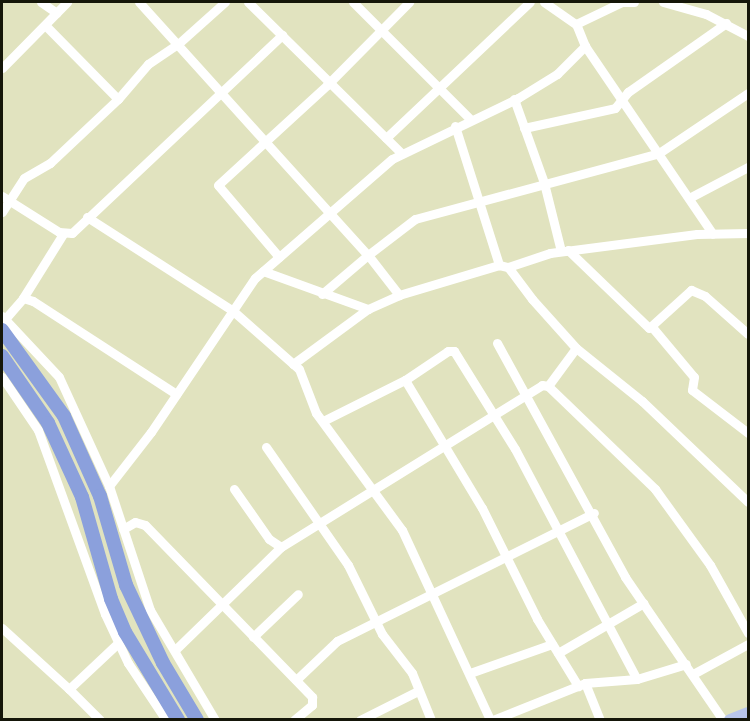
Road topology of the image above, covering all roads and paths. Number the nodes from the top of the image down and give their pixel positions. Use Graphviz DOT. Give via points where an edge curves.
graph roads {
  1 [pos="41,2"];
  2 [pos="67,2"];
  3 [pos="139,2"];
  4 [pos="225,2"];
  5 [pos="248,2"];
  6 [pos="353,2"];
  7 [pos="409,2"];
  8 [pos="530,2"];
  9 [pos="544,2"];
  10 [pos="633,2"];
  11 [pos="663,2"];
  12 [pos="699,2"];
  13 [pos="606,5"];
  14 [pos="698,12"];
  15 [pos="57,13"];
  16 [pos="726,23"];
  17 [pos="576,24"];
  18 [pos="45,25"];
  19 [pos="383,30"];
  20 [pos="282,35"];
  21 [pos="748,36"];
  22 [pos="178,44"];
  23 [pos="585,46"];
  24 [pos="2,68"];
  25 [pos="330,81"];
  26 [pos="438,86"];
  27 [pos="220,92"];
  28 [pos="748,93"];
  29 [pos="118,99"];
  30 [pos="514,99"];
  31 [pos="624,102"];
  32 [pos="470,119"];
  33 [pos="455,126"];
  34 [pos="524,128"];
  35 [pos="386,138"];
  36 [pos="264,141"];
  37 [pos="658,153"];
  38 [pos="402,154"];
  39 [pos="748,167"];
  40 [pos="544,183"];
  41 [pos="2,196"];
  42 [pos="689,198"];
  43 [pos="480,199"];
  44 [pos="11,202"];
  45 [pos="2,212"];
  46 [pos="330,213"];
  47 [pos="87,217"];
  48 [pos="748,233"];
  49 [pos="63,234"];
  50 [pos="713,234"];
  51 [pos="564,251"];
  52 [pos="368,255"];
  53 [pos="279,257"];
  54 [pos="504,266"];
  55 [pos="263,271"];
  56 [pos="322,294"];
  57 [pos="399,295"];
  58 [pos="23,298"];
  59 [pos="368,309"];
  60 [pos="232,310"];
  61 [pos="3,322"];
  62 [pos="652,327"];
  63 [pos="748,334"];
  64 [pos="496,343"];
  65 [pos="576,348"];
  66 [pos="293,364"];
  67 [pos="4,366"];
  68 [pos="405,380"];
  69 [pos="548,386"];
  70 [pos="176,394"];
  71 [pos="528,396"];
  72 [pos="494,416"];
  73 [pos="323,421"];
  74 [pos="748,433"];
  75 [pos="266,447"];
  76 [pos="445,447"];
  77 [pos="109,486"];
  78 [pos="234,489"];
  79 [pos="373,489"];
  80 [pos="748,502"];
  81 [pos="594,513"];
  82 [pos="321,524"];
  83 [pos="123,529"];
  84 [pos="559,531"];
  85 [pos="280,547"];
  86 [pos="506,558"];
  87 [pos="433,593"];
  88 [pos="298,594"];
  89 [pos="644,603"];
  90 [pos="222,608"];
  91 [pos="376,620"];
  92 [pos="607,624"];
  93 [pos="2,628"];
  94 [pos="748,633"];
  95 [pos="253,638"];
  96 [pos="118,643"];
  97 [pos="552,644"];
  98 [pos="748,644"];
  99 [pos="175,650"];
  100 [pos="558,653"];
  101 [pos="686,664"];
  102 [pos="470,673"];
  103 [pos="693,674"];
  104 [pos="637,678"];
  105 [pos="296,680"];
  106 [pos="582,684"];
  107 [pos="69,689"];
  108 [pos="418,691"];
  109 [pos="748,713"];
  110 [pos="490,718"];
  111 [pos="100,720"];
  112 [pos="166,720"];
  113 [pos="178,720"];
  114 [pos="196,720"];
  115 [pos="215,720"];
  116 [pos="294,720"];
  117 [pos="360,720"];
  118 [pos="431,720"];
  119 [pos="478,720"];
  120 [pos="600,720"];
  121 [pos="723,720"];
  122 [pos="730,720"];
  1 -- 15 [label="street"];
  2 -- 15 [label="street"];
  3 -- 22 [label="street"];
  4 -- 22 [label="street"];
  5 -- 20 [label="street"];
  6 -- 19 [label="street"];
  7 -- 19 [label="street"];
  8 -- 26 [label="street"];
  9 -- 17 [label="street"];
  10 -- 13 [label="street"];
  11 -- 14 [label="street"];
  12 -- 14 [label="street"];
  13 -- 17 [label="street"];
  14 -- 16 [label="street"];
  15 -- 18 [label="street"];
  16 -- 21 [label="street"];
  16 -- 31 [label="street" via="628,92"];
  17 -- 23 [label="street"];
  18 -- 24 [label="street"];
  18 -- 29 [label="street"];
  19 -- 25 [label="street"];
  19 -- 26 [label="street"];
  20 -- 25 [label="street"];
  20 -- 27 [label="street"];
  22 -- 27 [label="street"];
  22 -- 29 [label="street" via="148,64"];
  23 -- 30 [label="street" via="557,74"];
  23 -- 31 [label="street"];
  25 -- 35 [label="street"];
  25 -- 36 [label="street"];
  26 -- 32 [label="street"];
  26 -- 35 [label="street"];
  27 -- 36 [label="street"];
  27 -- 47 [label="street"];
  28 -- 37 [label="street"];
  29 -- 44 [label="street" via="50,163 24,178"];
  30 -- 32 [label="street"];
  30 -- 34 [label="street"];
  31 -- 34 [label="street" via="615,108"];
  31 -- 37 [label="street"];
  32 -- 33 [label="street"];
  33 -- 38 [label="street"];
  33 -- 43 [label="street"];
  34 -- 40 [label="street"];
  35 -- 38 [label="street"];
  36 -- 46 [label="street"];
  36 -- 53 [label="street" via="218,185"];
  37 -- 40 [label="street"];
  37 -- 42 [label="street"];
  38 -- 46 [label="street"];
  39 -- 42 [label="street"];
  40 -- 43 [label="street"];
  40 -- 51 [label="street"];
  41 -- 44 [label="street"];
  42 -- 50 [label="street"];
  43 -- 52 [label="street" via="415,219"];
  43 -- 54 [label="street"];
  44 -- 45 [label="street"];
  44 -- 49 [label="street"];
  46 -- 52 [label="street"];
  46 -- 53 [label="street"];
  47 -- 49 [label="street" via="72,233"];
  47 -- 60 [label="street"];
  48 -- 50 [label="street"];
  49 -- 58 [label="street"];
  50 -- 51 [label="street"];
  51 -- 54 [label="street"];
  51 -- 62 [label="street" via="644,326"];
  52 -- 56 [label="street"];
  52 -- 57 [label="street"];
  53 -- 55 [label="street"];
  54 -- 57 [label="street"];
  54 -- 65 [label="street"];
  55 -- 56 [label="street"];
  55 -- 60 [label="street"];
  56 -- 59 [label="street"];
  57 -- 59 [label="street"];
  58 -- 61 [label="street"];
  58 -- 70 [label="street"];
  59 -- 66 [label="street"];
  60 -- 66 [label="street"];
  60 -- 70 [label="street"];
  61 -- 77 [label="street" via="59,377"];
  61 -- 114 [label="highway" via="22,359 64,416 100,496 126,585 163,663"];
  62 -- 63 [label="street" via="691,290 705,296"];
  62 -- 74 [label="street" via="694,377 692,390"];
  64 -- 71 [label="street"];
  65 -- 69 [label="street"];
  65 -- 80 [label="street" via="642,401"];
  66 -- 73 [label="street"];
  67 -- 96 [label="street" via="38,430"];
  67 -- 113 [label="highway" via="48,423 82,497 121,621"];
  68 -- 72 [label="street" via="448,351 454,351"];
  68 -- 73 [label="street"];
  68 -- 76 [label="street"];
  69 -- 71 [label="street" via="542,385"];
  69 -- 94 [label="street" via="655,489 710,565"];
  70 -- 77 [label="street"];
  71 -- 72 [label="street"];
  71 -- 81 [label="street"];
  72 -- 76 [label="street"];
  72 -- 84 [label="street"];
  73 -- 79 [label="street"];
  75 -- 82 [label="street"];
  76 -- 79 [label="street"];
  76 -- 86 [label="street" via="482,508"];
  77 -- 83 [label="street"];
  78 -- 85 [label="street" via="269,539"];
  79 -- 82 [label="street"];
  79 -- 87 [label="street" via="402,530"];
  81 -- 84 [label="street"];
  81 -- 89 [label="street" via="625,577"];
  82 -- 85 [label="street"];
  82 -- 91 [label="street" via="348,565"];
  83 -- 90 [label="street" via="135,522 145,525"];
  83 -- 99 [label="street" via="150,610"];
  84 -- 86 [label="street"];
  84 -- 92 [label="street"];
  85 -- 90 [label="street"];
  86 -- 87 [label="street"];
  86 -- 97 [label="street"];
  87 -- 91 [label="street"];
  87 -- 102 [label="street"];
  88 -- 95 [label="street"];
  89 -- 92 [label="street"];
  89 -- 101 [label="street"];
  90 -- 95 [label="street"];
  90 -- 99 [label="street"];
  91 -- 105 [label="street" via="337,641"];
  91 -- 108 [label="street" via="411,672"];
  92 -- 100 [label="street"];
  92 -- 104 [label="street"];
  93 -- 107 [label="street"];
  95 -- 105 [label="street"];
  96 -- 107 [label="street"];
  96 -- 112 [label="street"];
  97 -- 100 [label="street"];
  97 -- 102 [label="street"];
  98 -- 103 [label="street"];
  99 -- 115 [label="street"];
  100 -- 106 [label="street"];
  101 -- 103 [label="street"];
  101 -- 104 [label="street"];
  102 -- 110 [label="street"];
  103 -- 121 [label="street"];
  104 -- 106 [label="street"];
  105 -- 116 [label="street" via="313,701"];
  106 -- 110 [label="street"];
  106 -- 120 [label="street"];
  107 -- 111 [label="street"];
  108 -- 117 [label="street"];
  108 -- 118 [label="street"];
  109 -- 122 [label="main road"];
  110 -- 119 [label="street"];
}
